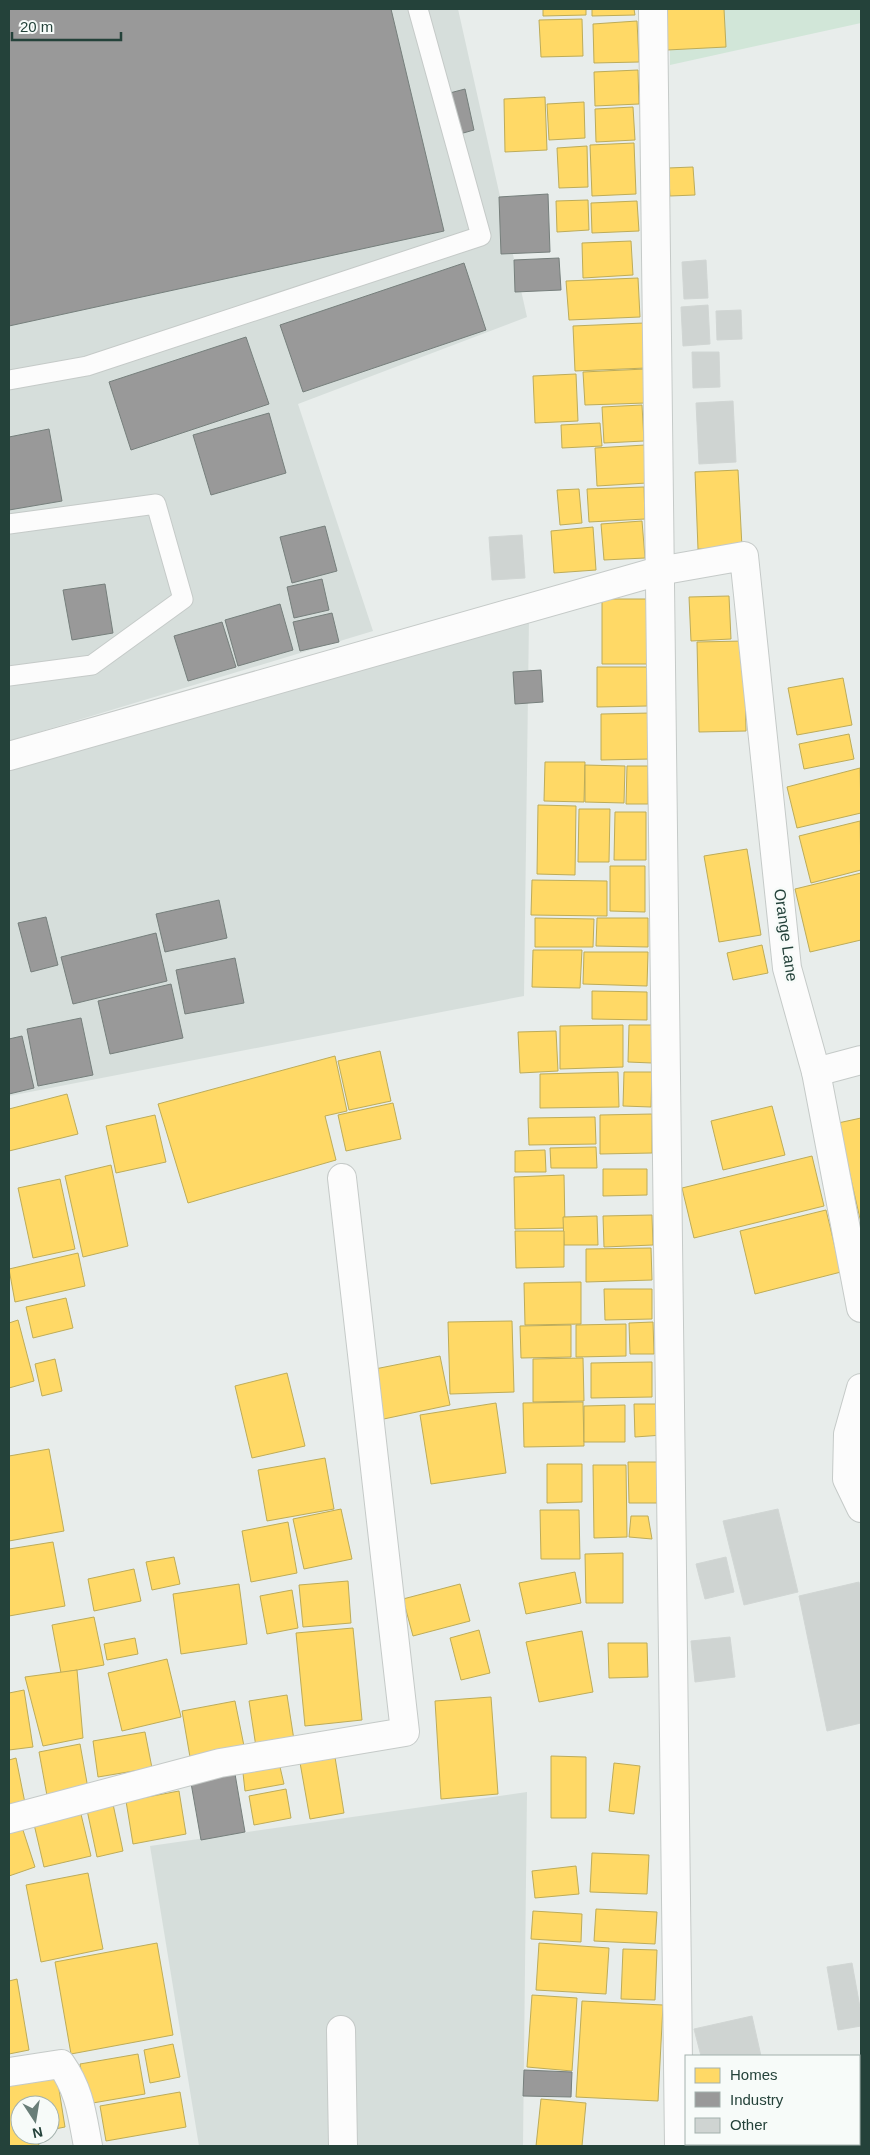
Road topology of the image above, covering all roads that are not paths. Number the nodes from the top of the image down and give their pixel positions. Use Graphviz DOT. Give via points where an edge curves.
graph roads {
  1 [pos="418,9"];
  2 [pos="654,9"];
  3 [pos="9,380"];
  4 [pos="9,524"];
  5 [pos="659,570"];
  6 [pos="9,676"];
  7 [pos="9,756"];
  8 [pos="861,1060"];
  9 [pos="816,1072"];
  10 [pos="342,1178"];
  11 [pos="861,1308"];
  12 [pos="861,1388"];
  13 [pos="861,1508"];
  14 [pos="9,1819"];
  15 [pos="341,2030"];
  16 [pos="9,2072"];
  17 [pos="88,2146"];
  18 [pos="343,2146"];
  19 [pos="679,2146"];
  1 -- 3 [label="lane" via="481,236 87,366"];
  2 -- 5 [label="street"];
  4 -- 6 [label="lane" via="156,504 183,599 92,665"];
  5 -- 7 [label="street"];
  5 -- 9 [label="street, Orange Lane" via="744,556 787,968"];
  5 -- 19 [label="street"];
  8 -- 9 [label="street"];
  9 -- 11 [label="street, Orange Lane"];
  10 -- 14 [label="street" via="405,1732 220,1763"];
  12 -- 13 [label="street" via="848,1434 847,1479"];
  15 -- 18 [label="street"];
  16 -- 17 [label="street" via="60,2064 72,2080"];
}
